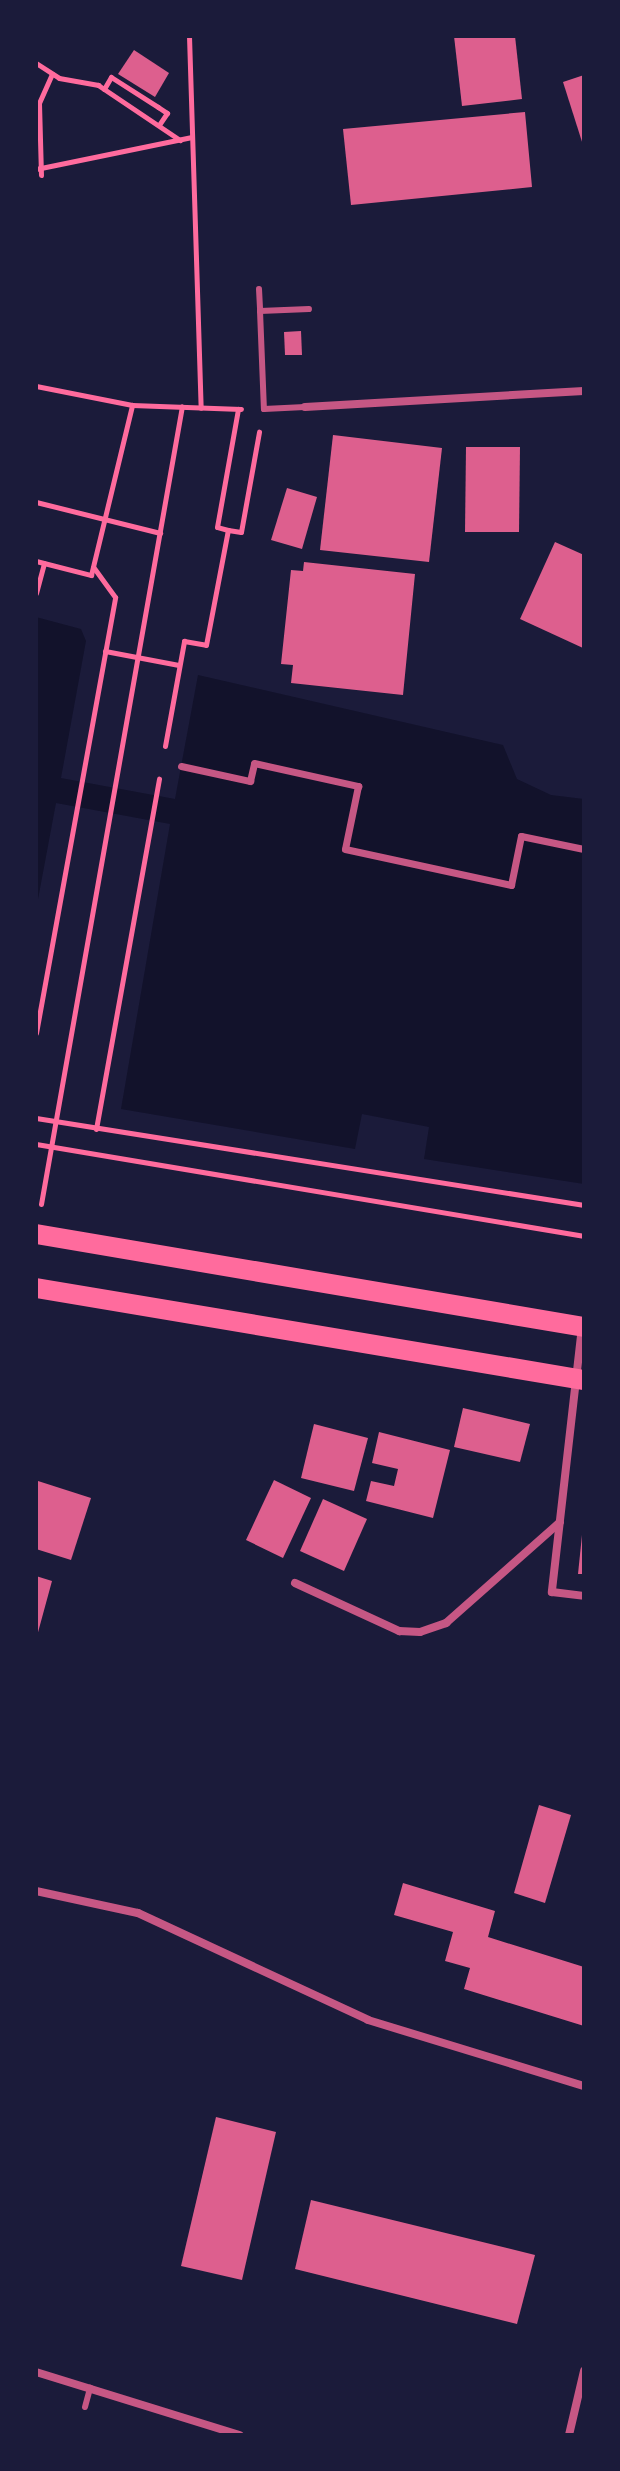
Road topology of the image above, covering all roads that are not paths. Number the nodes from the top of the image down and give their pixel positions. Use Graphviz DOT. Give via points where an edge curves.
graph roads {
  1 [pos="259,289"];
  2 [pos="309,309"];
  3 [pos="260,311"];
  4 [pos="584,391"];
  5 [pos="305,407"];
  6 [pos="181,766"];
  7 [pos="584,849"];
  8 [pos="36,1234"];
  9 [pos="36,1288"];
  10 [pos="583,1327"];
  11 [pos="580,1379"];
  12 [pos="560,1522"];
  13 [pos="295,1583"];
  14 [pos="584,1596"];
  15 [pos="36,1891"];
  16 [pos="584,2086"];
  17 [pos="584,2371"];
  18 [pos="36,2372"];
  19 [pos="90,2388"];
  20 [pos="85,2407"];
  21 [pos="239,2435"];
  22 [pos="569,2435"];
  1 -- 3 [label="lane"];
  2 -- 3 [label="lane"];
  3 -- 5 [label="lane" via="264,409"];
  4 -- 5 [label="street"];
  6 -- 7 [label="street" via="250,781 254,763 358,786 345,849 511,885 521,836"];
  8 -- 10 [label="main road"];
  9 -- 11 [label="main road"];
  10 -- 11 [label="street"];
  11 -- 12 [label="street"];
  12 -- 13 [label="street" via="446,1623 420,1632 399,1631"];
  12 -- 14 [label="street" via="552,1592"];
  15 -- 16 [label="street" via="138,1913 368,2020"];
  17 -- 22 [label="street"];
  18 -- 19 [label="street"];
  19 -- 20 [label="lane"];
  19 -- 21 [label="street"];
}
